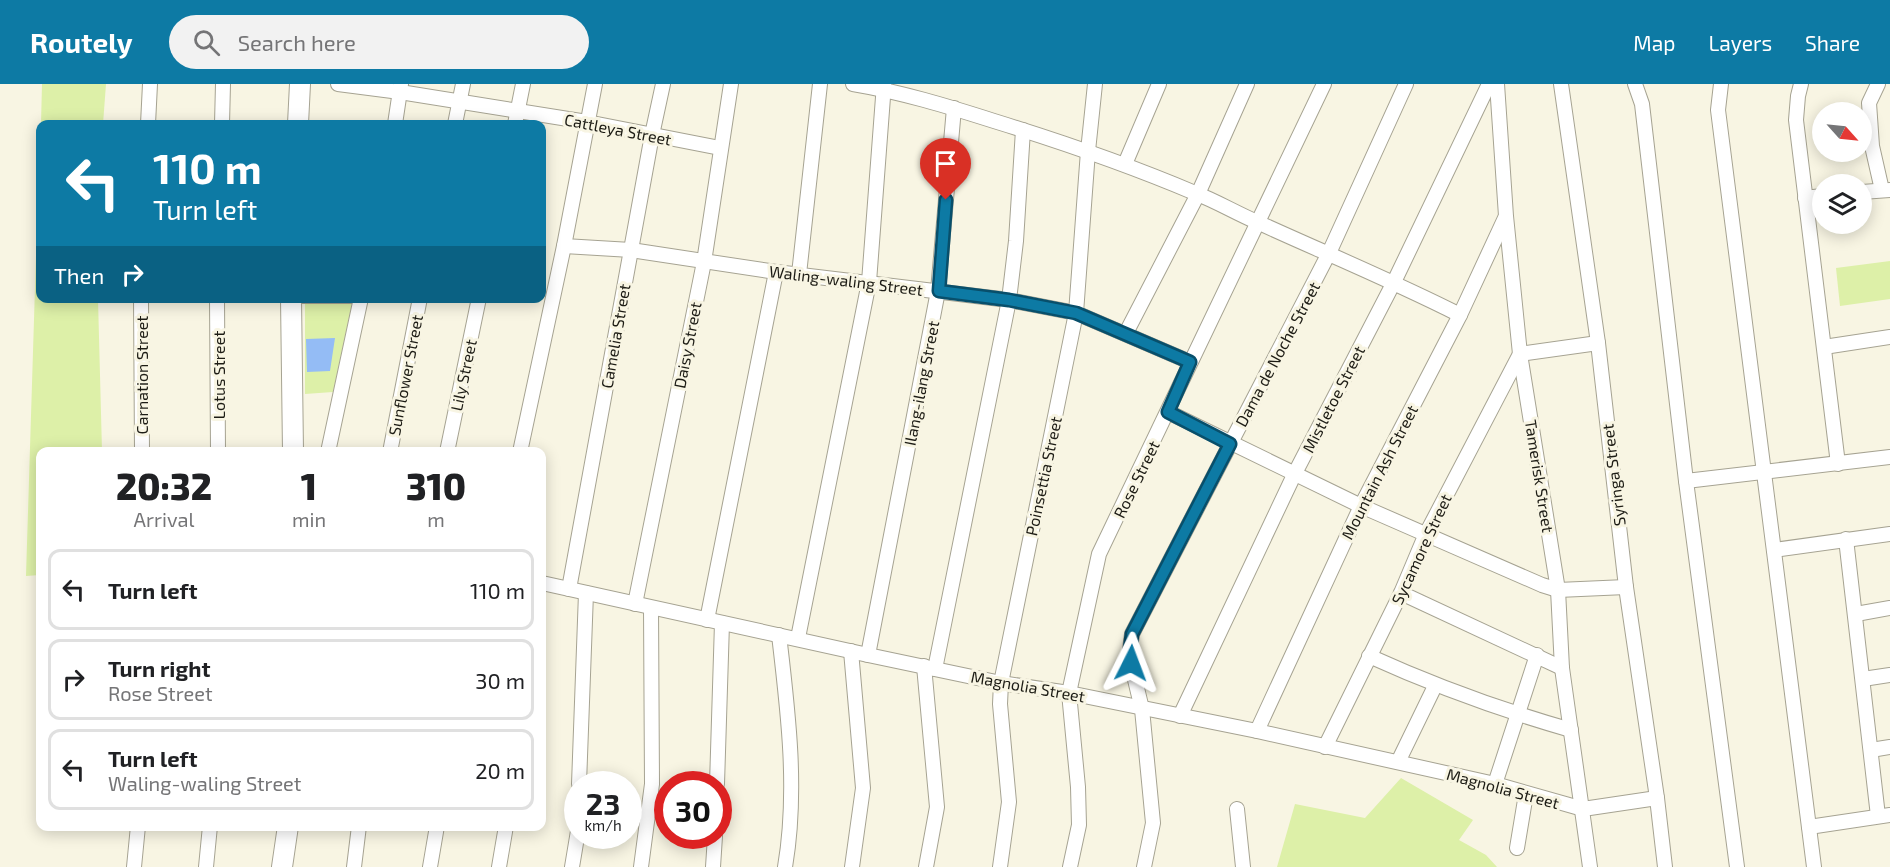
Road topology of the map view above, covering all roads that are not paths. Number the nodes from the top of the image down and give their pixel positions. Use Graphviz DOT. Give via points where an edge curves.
graph roads {
  1 [pos="150,84"];
  2 [pos="223,84"];
  3 [pos="300,84"];
  4 [pos="338,84"];
  5 [pos="463,84"];
  6 [pos="523,84"];
  7 [pos="595,84"];
  8 [pos="663,84"];
  9 [pos="731,84"];
  10 [pos="819,84"];
  11 [pos="853,84"];
  12 [pos="1095,84"];
  13 [pos="1159,84"];
  14 [pos="1247,84"];
  15 [pos="1324,84"];
  16 [pos="1406,84"];
  17 [pos="1489,84"];
  18 [pos="1497,84"];
  19 [pos="1561,84"];
  20 [pos="1635,84"];
  21 [pos="1721,84"];
  22 [pos="1801,84"];
  23 [pos="1878,84"];
  24 [pos="374,86"];
  25 [pos="884,87"];
  26 [pos="401,88"];
  27 [pos="460,102"];
  28 [pos="954,108"];
  29 [pos="516,118"];
  30 [pos="148,120"];
  31 [pos="222,120"];
  32 [pos="298,120"];
  33 [pos="397,120"];
  34 [pos="456,120"];
  35 [pos="587,122"];
  36 [pos="1023,130"];
  37 [pos="652,135"];
  38 [pos="720,148"];
  39 [pos="1088,151"];
  40 [pos="1125,164"];
  41 [pos="1886,190"];
  42 [pos="1198,194"];
  43 [pos="1812,197"];
  44 [pos="1805,198"];
  45 [pos="1506,216"];
  46 [pos="1257,222"];
  47 [pos="564,246"];
  48 [pos="631,250"];
  49 [pos="1329,253"];
  50 [pos="704,262"];
  51 [pos="776,272"];
  52 [pos="799,274"];
  53 [pos="869,282"];
  54 [pos="1394,282"];
  55 [pos="939,291"];
  56 [pos="1009,300"];
  57 [pos="141,303"];
  58 [pos="217,303"];
  59 [pos="291,303"];
  60 [pos="360,303"];
  61 [pos="419,303"];
  62 [pos="478,303"];
  63 [pos="1076,313"];
  64 [pos="1460,315"];
  65 [pos="1126,333"];
  66 [pos="1890,337"];
  67 [pos="1598,343"];
  68 [pos="1824,347"];
  69 [pos="1520,354"];
  70 [pos="1190,362"];
  71 [pos="1168,412"];
  72 [pos="1230,444"];
  73 [pos="142,447"];
  74 [pos="218,447"];
  75 [pos="293,447"];
  76 [pos="329,447"];
  77 [pos="391,447"];
  78 [pos="448,447"];
  79 [pos="521,447"];
  80 [pos="1890,457"];
  81 [pos="1838,464"];
  82 [pos="1765,473"];
  83 [pos="1294,475"];
  84 [pos="1686,481"];
  85 [pos="1361,506"];
  86 [pos="1890,534"];
  87 [pos="1425,536"];
  88 [pos="1846,539"];
  89 [pos="1774,550"];
  90 [pos="546,584"];
  91 [pos="1626,587"];
  92 [pos="569,589"];
  93 [pos="1558,590"];
  94 [pos="586,593"];
  95 [pos="1401,593"];
  96 [pos="635,604"];
  97 [pos="651,608"];
  98 [pos="1890,608"];
  99 [pos="1856,614"];
  100 [pos="707,620"];
  101 [pos="722,623"];
  102 [pos="779,635"];
  103 [pos="798,638"];
  104 [pos="850,651"];
  105 [pos="868,655"];
  106 [pos="1537,655"];
  107 [pos="1369,656"];
  108 [pos="930,668"];
  109 [pos="1562,668"];
  110 [pos="1890,675"];
  111 [pos="1863,679"];
  112 [pos="1001,683"];
  113 [pos="1435,686"];
  114 [pos="1069,693"];
  115 [pos="1142,709"];
  116 [pos="1518,715"];
  117 [pos="1180,716"];
  118 [pos="1571,730"];
  119 [pos="1257,731"];
  120 [pos="1325,747"];
  121 [pos="1890,747"];
  122 [pos="1870,750"];
  123 [pos="1398,762"];
  124 [pos="579,771"];
  125 [pos="717,771"];
  126 [pos="1495,784"];
  127 [pos="1526,794"];
  128 [pos="1658,798"];
  129 [pos="1237,809"];
  130 [pos="1583,809"];
  131 [pos="1884,815"];
  132 [pos="1809,827"];
  133 [pos="138,831"];
  134 [pos="210,831"];
  135 [pos="287,831"];
  136 [pos="358,831"];
  137 [pos="436,831"];
  138 [pos="505,831"];
  139 [pos="1517,848"];
  140 [pos="575,849"];
  141 [pos="714,849"];
  142 [pos="134,867"];
  143 [pos="206,867"];
  144 [pos="282,867"];
  145 [pos="354,867"];
  146 [pos="430,867"];
  147 [pos="500,867"];
  148 [pos="572,867"];
  149 [pos="641,867"];
  150 [pos="713,867"];
  151 [pos="785,867"];
  152 [pos="852,867"];
  153 [pos="926,867"];
  154 [pos="1000,867"];
  155 [pos="1070,867"];
  156 [pos="1144,867"];
  157 [pos="1243,867"];
  158 [pos="1590,867"];
  159 [pos="1665,867"];
  160 [pos="1737,867"];
  161 [pos="1814,867"];
  1 -- 30 [label="street"];
  2 -- 31 [label="street"];
  3 -- 32 [label="main road"];
  4 -- 24 [label="street, Cattleya Street"];
  5 -- 27 [label="street"];
  6 -- 29 [label="street"];
  7 -- 35 [label="street"];
  8 -- 37 [label="street, Camelia Street"];
  9 -- 38 [label="street, Daisy Street"];
  10 -- 52 [label="street"];
  11 -- 25 [label="street"];
  12 -- 39 [label="street, Poinsettia Street"];
  13 -- 40 [label="street"];
  14 -- 42 [label="street"];
  15 -- 46 [label="street, Rose Street"];
  16 -- 49 [label="street, Dama de Noche Street"];
  17 -- 54 [label="street, Mistletoe Street"];
  18 -- 45 [label="street, Tamerisk Street"];
  19 -- 67 [label="street, Syringa Street"];
  20 -- 84 [label="street" via="1642,104"];
  21 -- 82 [label="street" via="1718,110"];
  22 -- 44 [label="street" via="1796,120"];
  23 -- 41 [label="street" via="1869,103 1872,146"];
  24 -- 26 [label="street, Cattleya Street"];
  25 -- 28 [label="street"];
  25 -- 53 [label="street"];
  26 -- 27 [label="street, Cattleya Street"];
  26 -- 33 [label="street"];
  27 -- 29 [label="street, Cattleya Street"];
  27 -- 34 [label="street"];
  28 -- 36 [label="street"];
  28 -- 55 [label="street, Ilang-ilang Street"];
  29 -- 35 [label="street, Cattleya Street"];
  35 -- 37 [label="street, Cattleya Street"];
  35 -- 47 [label="street"];
  36 -- 39 [label="street"];
  36 -- 56 [label="street"];
  37 -- 38 [label="street, Cattleya Street"];
  37 -- 48 [label="street, Camelia Street"];
  38 -- 50 [label="street, Daisy Street"];
  39 -- 40 [label="street"];
  39 -- 63 [label="street, Poinsettia Street"];
  40 -- 42 [label="street"];
  42 -- 46 [label="street"];
  42 -- 65 [label="street"];
  43 -- 44 [label="street"];
  44 -- 68 [label="street"];
  45 -- 64 [label="street, Mountain Ash Street"];
  45 -- 69 [label="street, Tamerisk Street"];
  46 -- 49 [label="street"];
  46 -- 70 [label="street, Rose Street"];
  47 -- 48 [label="street, Waling-waling Street"];
  47 -- 79 [label="street"];
  48 -- 50 [label="street, Waling-waling Street"];
  48 -- 92 [label="street, Camelia Street"];
  49 -- 54 [label="street"];
  49 -- 72 [label="street, Dama de Noche Street"];
  50 -- 51 [label="street, Waling-waling Street"];
  50 -- 96 [label="street, Daisy Street"];
  51 -- 52 [label="street, Waling-waling Street"];
  51 -- 100 [label="street"];
  52 -- 53 [label="street, Waling-waling Street"];
  53 -- 55 [label="street, Waling-waling Street"];
  53 -- 103 [label="street"];
  54 -- 64 [label="street"];
  54 -- 83 [label="street, Mistletoe Street"];
  55 -- 56 [label="street, Waling-waling Street"];
  55 -- 105 [label="street, Ilang-ilang Street"];
  56 -- 63 [label="street, Waling-waling Street"];
  56 -- 108 [label="street"];
  57 -- 73 [label="street, Carnation Street"];
  58 -- 74 [label="street, Lotus Street"];
  59 -- 75 [label="main road"];
  60 -- 76 [label="street"];
  61 -- 77 [label="street, Sunflower Street"];
  62 -- 78 [label="street, Lily Street"];
  63 -- 65 [label="street, Waling-waling Street"];
  63 -- 112 [label="street, Poinsettia Street"];
  64 -- 85 [label="street, Mountain Ash Street"];
  65 -- 70 [label="street, Waling-waling Street"];
  66 -- 68 [label="street"];
  67 -- 69 [label="street"];
  67 -- 91 [label="street, Syringa Street"];
  68 -- 81 [label="street"];
  69 -- 87 [label="street, Sycamore Street"];
  69 -- 93 [label="street, Tamerisk Street"];
  70 -- 71 [label="street, Rose Street"];
  71 -- 72 [label="street"];
  71 -- 114 [label="street, Rose Street" via="1099,554"];
  72 -- 83 [label="street"];
  72 -- 115 [label="street, Dama de Noche Street" via="1132,634 1131,663"];
  80 -- 81 [label="street"];
  81 -- 82 [label="street"];
  82 -- 84 [label="street"];
  82 -- 89 [label="street"];
  83 -- 85 [label="street"];
  83 -- 117 [label="street, Mistletoe Street"];
  84 -- 160 [label="street"];
  85 -- 87 [label="street"];
  85 -- 119 [label="street, Mountain Ash Street"];
  86 -- 88 [label="street"];
  87 -- 93 [label="street"];
  87 -- 95 [label="street, Sycamore Street"];
  88 -- 89 [label="street"];
  88 -- 99 [label="street"];
  89 -- 132 [label="street"];
  90 -- 92 [label="street, Magnolia Street"];
  91 -- 93 [label="street"];
  91 -- 128 [label="street, Syringa Street"];
  92 -- 94 [label="street, Magnolia Street"];
  93 -- 109 [label="street, Tamerisk Street"];
  94 -- 96 [label="street, Magnolia Street"];
  94 -- 124 [label="street"];
  95 -- 106 [label="street"];
  95 -- 107 [label="street, Sycamore Street"];
  96 -- 97 [label="street, Magnolia Street"];
  97 -- 100 [label="street, Magnolia Street"];
  97 -- 149 [label="street" via="652,784"];
  98 -- 99 [label="street"];
  99 -- 111 [label="street"];
  100 -- 101 [label="street, Magnolia Street"];
  101 -- 102 [label="street, Magnolia Street"];
  101 -- 125 [label="street"];
  102 -- 103 [label="street, Magnolia Street"];
  102 -- 151 [label="street" via="792,804"];
  103 -- 104 [label="street, Magnolia Street"];
  104 -- 105 [label="street, Magnolia Street"];
  104 -- 152 [label="street" via="863,788"];
  105 -- 108 [label="street, Magnolia Street"];
  106 -- 109 [label="street"];
  106 -- 116 [label="street"];
  107 -- 113 [label="street"];
  107 -- 120 [label="street, Sycamore Street"];
  108 -- 112 [label="street, Magnolia Street"];
  108 -- 153 [label="street" via="937,807"];
  109 -- 118 [label="street, Tamerisk Street"];
  110 -- 111 [label="street"];
  111 -- 122 [label="street"];
  112 -- 114 [label="street, Magnolia Street"];
  112 -- 154 [label="street, Poinsettia Street" via="1009,802"];
  113 -- 116 [label="street"];
  113 -- 123 [label="street"];
  114 -- 115 [label="street, Magnolia Street"];
  114 -- 155 [label="street, Rose Street" via="1079,825"];
  115 -- 117 [label="street, Magnolia Street"];
  115 -- 156 [label="street, Dama de Noche Street" via="1153,823"];
  116 -- 118 [label="street"];
  116 -- 126 [label="street"];
  117 -- 119 [label="street, Magnolia Street"];
  118 -- 130 [label="street, Tamerisk Street"];
  119 -- 120 [label="street, Magnolia Street"];
  120 -- 123 [label="street, Magnolia Street"];
  121 -- 122 [label="street"];
  122 -- 131 [label="street"];
  123 -- 126 [label="street, Magnolia Street"];
  126 -- 127 [label="street, Magnolia Street"];
  127 -- 130 [label="street, Magnolia Street"];
  127 -- 139 [label="street"];
  128 -- 130 [label="street"];
  128 -- 159 [label="street, Syringa Street"];
  129 -- 157 [label="street"];
  130 -- 158 [label="street, Tamerisk Street"];
  131 -- 132 [label="street"];
  132 -- 161 [label="street"];
  133 -- 142 [label="street"];
  134 -- 143 [label="street"];
  135 -- 144 [label="main road"];
  136 -- 145 [label="street"];
  137 -- 146 [label="street"];
  138 -- 147 [label="street"];
  140 -- 148 [label="street"];
  141 -- 150 [label="street"];
}
